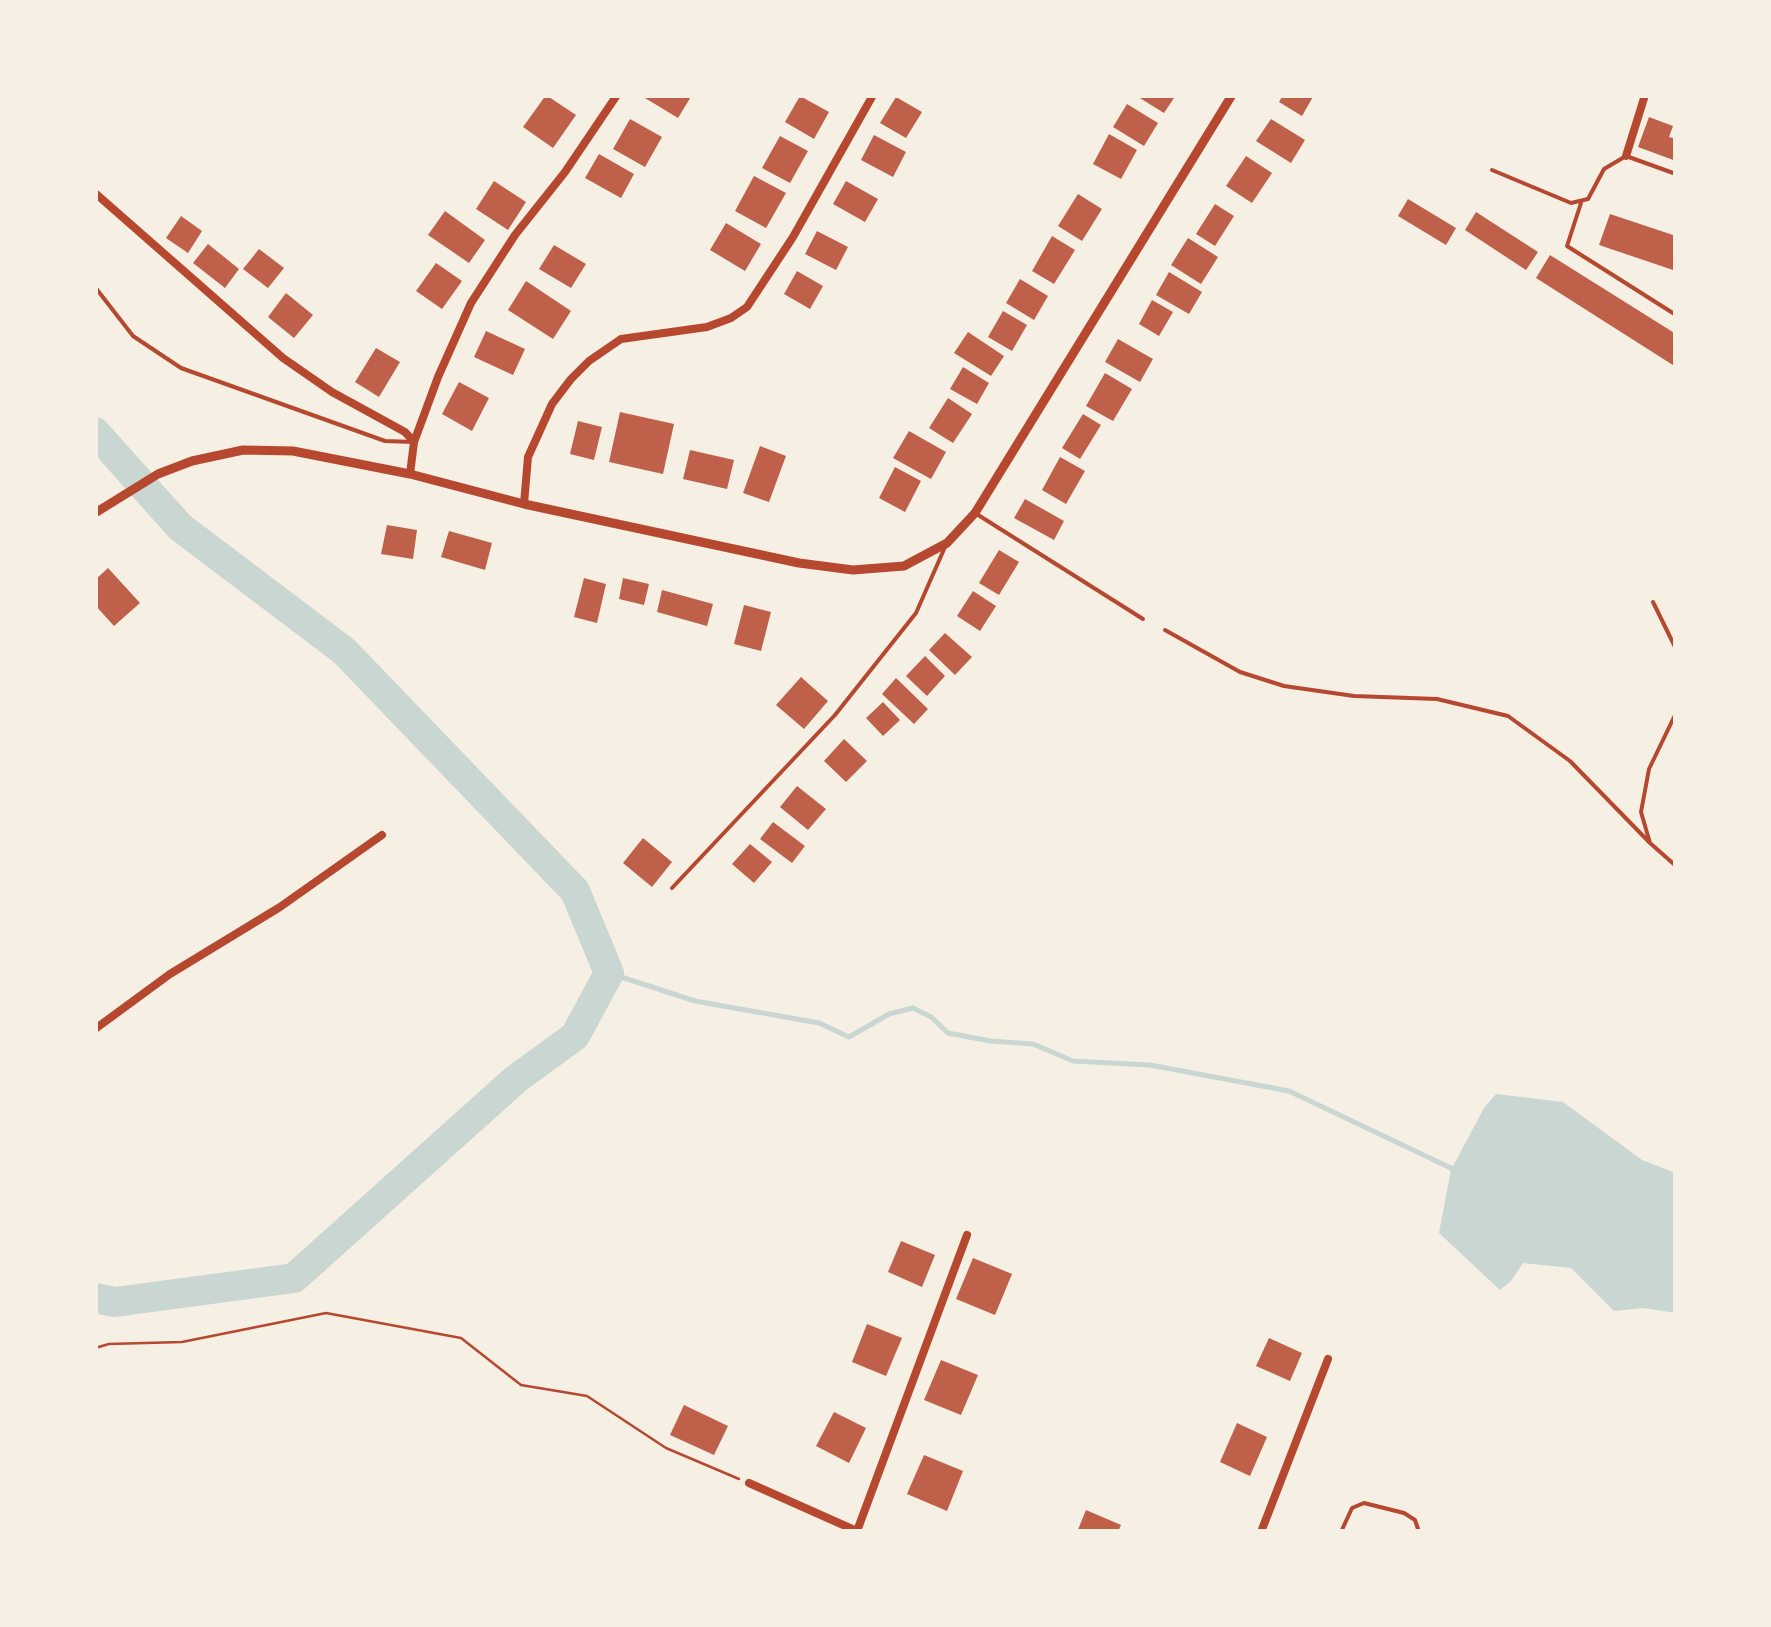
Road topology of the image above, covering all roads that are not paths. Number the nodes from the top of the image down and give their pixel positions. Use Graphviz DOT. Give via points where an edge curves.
graph roads {
  1 [pos="617,95"];
  2 [pos="873,95"];
  3 [pos="1232,95"];
  4 [pos="1646,95"];
  5 [pos="1626,156"];
  6 [pos="1492,170"];
  7 [pos="1676,174"];
  8 [pos="95,193"];
  9 [pos="1581,203"];
  10 [pos="95,287"];
  11 [pos="1676,315"];
  12 [pos="414,442"];
  13 [pos="410,474"];
  14 [pos="524,504"];
  15 [pos="975,512"];
  16 [pos="95,513"];
  17 [pos="947,543"];
  18 [pos="1653,602"];
  19 [pos="1143,618"];
  20 [pos="1165,630"];
  21 [pos="1676,649"];
  22 [pos="1676,713"];
  23 [pos="382,835"];
  24 [pos="1650,843"];
  25 [pos="1676,866"];
  26 [pos="672,888"];
  27 [pos="95,1029"];
  28 [pos="967,1235"];
  29 [pos="1328,1358"];
  30 [pos="749,1483"];
  31 [pos="858,1532"];
  32 [pos="1260,1532"];
  33 [pos="1341,1532"];
  34 [pos="1419,1532"];
  1 -- 12 [label="street" via="471,303"];
  2 -- 14 [label="street" via="746,307 706,327 621,339 571,379 528,456"];
  3 -- 15 [label="street"];
  4 -- 5 [label="street"];
  5 -- 7 [label="lane"];
  5 -- 9 [label="lane" via="1604,169"];
  6 -- 9 [label="lane"];
  8 -- 12 [label="street" via="283,358"];
  9 -- 11 [label="lane" via="1568,246"];
  10 -- 12 [label="lane" via="133,336 182,368 385,441"];
  12 -- 13 [label="street"];
  13 -- 14 [label="street"];
  13 -- 16 [label="street" via="293,451 243,450 158,474"];
  14 -- 17 [label="street" via="853,570 904,566"];
  15 -- 17 [label="street"];
  15 -- 19 [label="lane"];
  17 -- 26 [label="lane" via="916,613 847,700"];
  18 -- 21 [label="lane"];
  20 -- 24 [label="lane" via="1240,672 1284,686 1437,698 1508,716 1570,761"];
  22 -- 24 [label="lane" via="1649,769 1640,812"];
  23 -- 27 [label="street"];
  24 -- 25 [label="lane"];
  28 -- 31 [label="street"];
  29 -- 32 [label="street"];
  30 -- 31 [label="street"];
  33 -- 34 [label="lane" via="1352,1508 1364,1502 1404,1514"];
}
